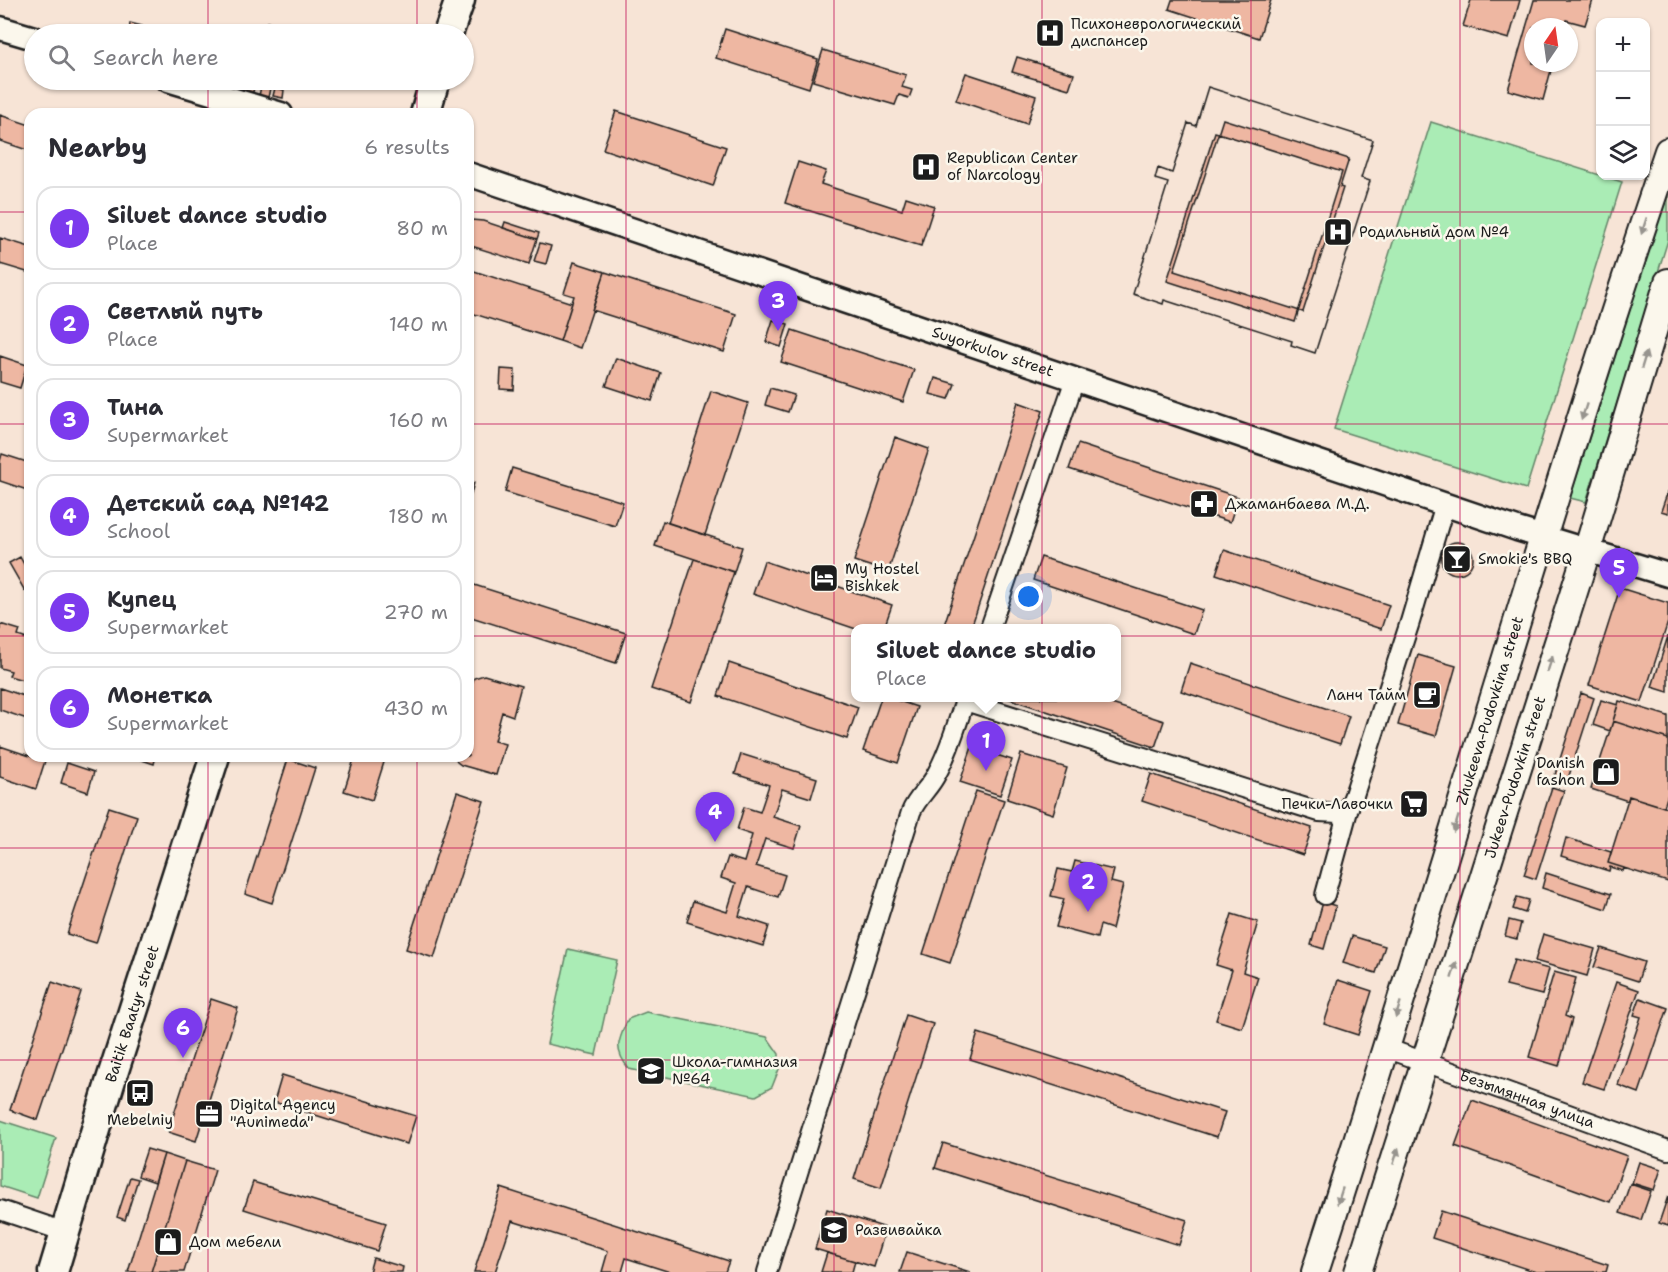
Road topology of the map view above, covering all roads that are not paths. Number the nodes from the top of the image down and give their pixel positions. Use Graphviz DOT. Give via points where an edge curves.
graph roads {
  1 [pos="459,0"];
  2 [pos="451,24"];
  3 [pos="0,28"];
  4 [pos="24,35"];
  5 [pos="201,90"];
  6 [pos="432,90"];
  7 [pos="261,108"];
  8 [pos="427,108"];
  9 [pos="1668,151"];
  10 [pos="474,176"];
  11 [pos="1668,282"];
  12 [pos="1075,379"];
  13 [pos="1445,504"];
  14 [pos="1543,537"];
  15 [pos="1587,551"];
  16 [pos="1668,575"];
  17 [pos="991,624"];
  18 [pos="964,702"];
  19 [pos="974,702"];
  20 [pos="213,762"];
  21 [pos="1349,807"];
  22 [pos="1325,895"];
  23 [pos="1386,1048"];
  24 [pos="1425,1062"];
  25 [pos="1668,1150"];
  26 [pos="0,1210"];
  27 [pos="65,1232"];
  28 [pos="53,1272"];
  29 [pos="767,1272"];
  30 [pos="1315,1272"];
  31 [pos="1358,1272"];
  1 -- 2 [label="main road"];
  3 -- 4 [label="street"];
  5 -- 7 [label="street"];
  6 -- 8 [label="main road"];
  9 -- 14 [label="main road, Zhukeeva-Pudovkina street, one-way"];
  10 -- 12 [label="street, Suyorkulov street"];
  15 -- 11 [label="main road, Jukeev-Pudovkin street, one-way"];
  12 -- 13 [label="street, Suyorkulov street"];
  12 -- 17 [label="street"];
  13 -- 14 [label="street, Suyorkulov street"];
  13 -- 21 [label="street"];
  14 -- 15 [label="street, Suyorkulov street"];
  14 -- 23 [label="main road, Zhukeeva-Pudovkina street, one-way"];
  15 -- 16 [label="street, Suyorkulov street"];
  24 -- 15 [label="main road, Jukeev-Pudovkin street, one-way"];
  18 -- 29 [label="street" via="941,765 911,812"];
  19 -- 21 [label="street" via="1319,812 1338,813"];
  20 -- 27 [label="main road, Baitik Baatyr street"];
  21 -- 22 [label="street"];
  23 -- 24 [label="street, Безымянная улица"];
  23 -- 30 [label="main road, Zhukeeva-Pudovkina street, one-way"];
  24 -- 25 [label="street, Безымянная улица"];
  31 -- 24 [label="main road, Jukeev-Pudovkin street, one-way"];
  26 -- 27 [label="street"];
  27 -- 28 [label="main road, Baitik Baatyr street"];
}
